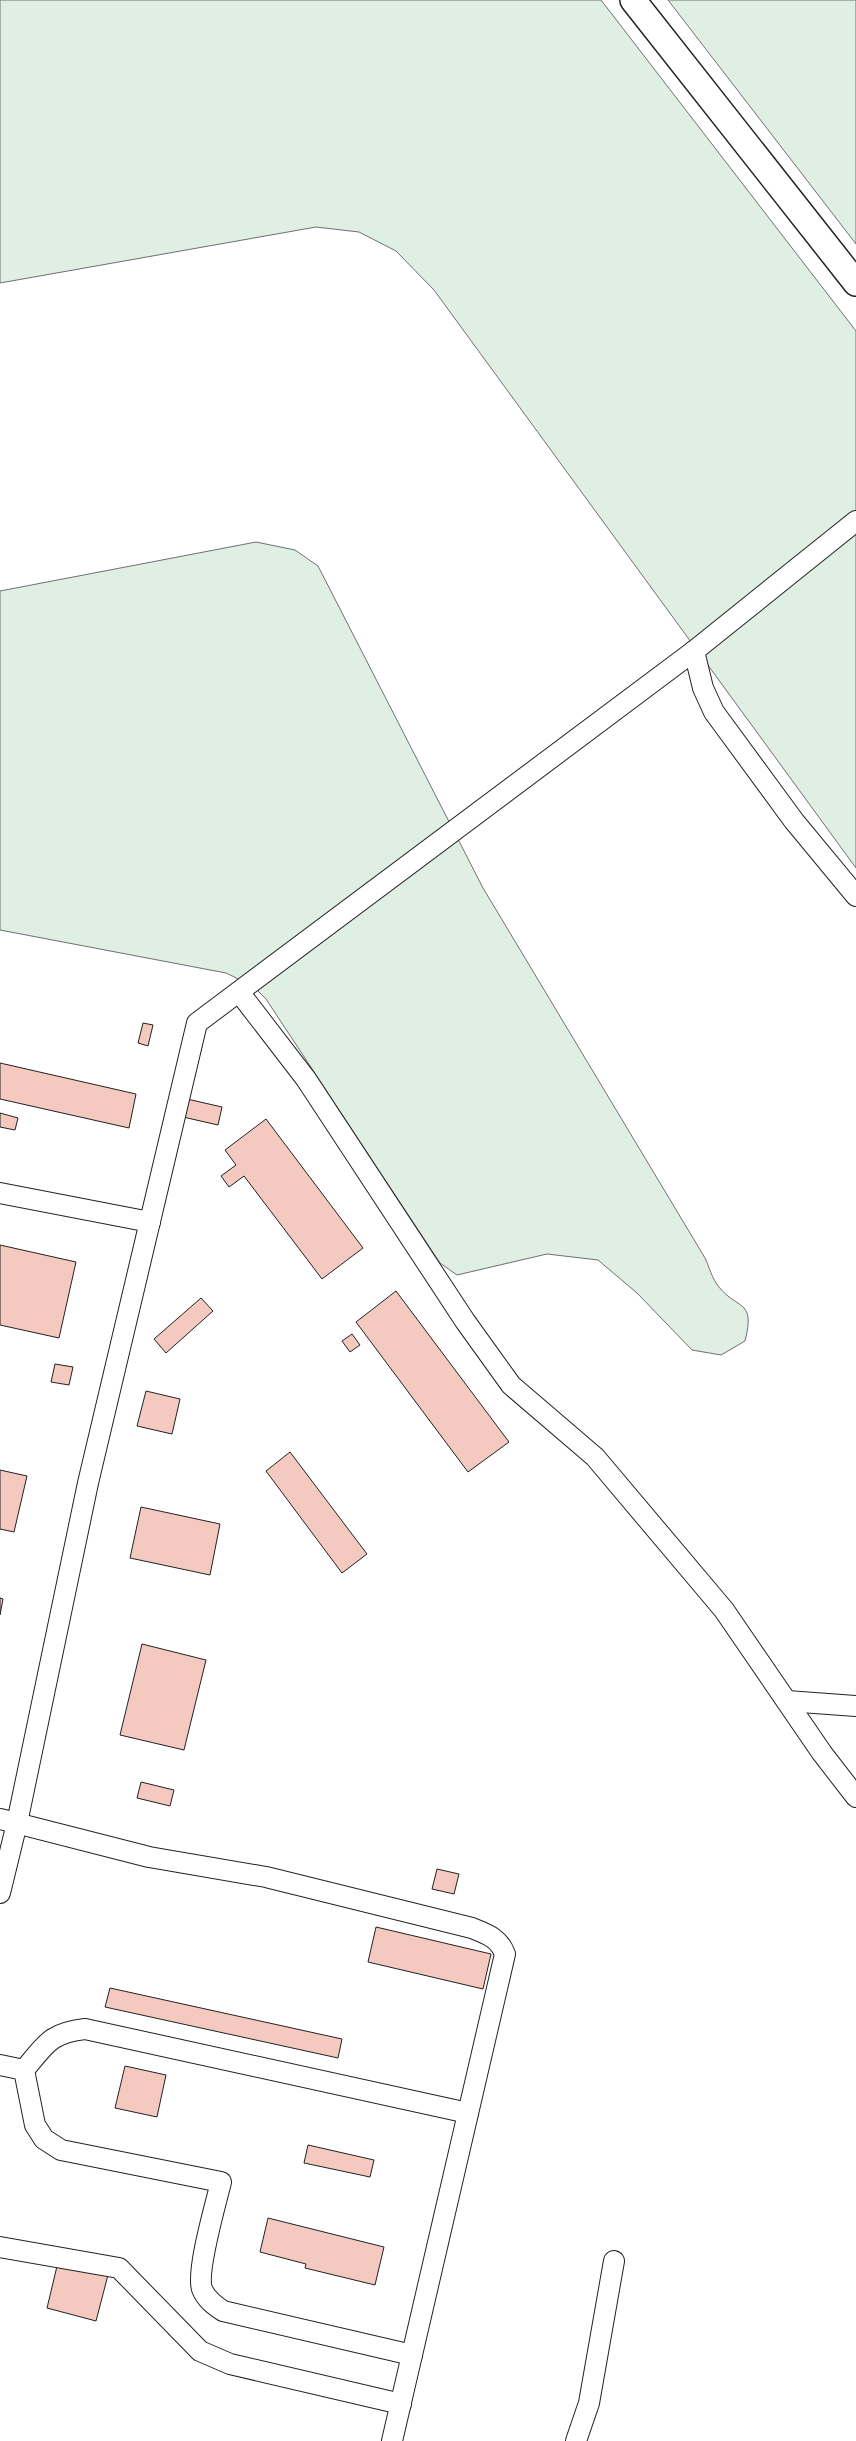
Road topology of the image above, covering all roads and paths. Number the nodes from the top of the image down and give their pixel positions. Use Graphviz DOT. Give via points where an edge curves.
graph roads {
  1 [pos="633,0"];
  2 [pos="856,283"];
  3 [pos="856,521"];
  4 [pos="694,651"];
  5 [pos="856,896"];
  6 [pos="239,992"];
  7 [pos="0,1193"];
  8 [pos="150,1222"];
  9 [pos="786,1701"];
  10 [pos="856,1706"];
  11 [pos="856,1796"];
  12 [pos="8,1821"];
  13 [pos="0,1893"];
  14 [pos="0,2065"];
  15 [pos="24,2070"];
  16 [pos="468,2113"];
  17 [pos="0,2247"];
  18 [pos="614,2261"];
  19 [pos="412,2354"];
  20 [pos="401,2404"];
  21 [pos="392,2441"];
  22 [pos="576,2441"];
  1 -- 2 [label="main road"];
  3 -- 4 [label="street"];
  4 -- 5 [label="street" via="703,688 714,712 794,821"];
  4 -- 6 [label="street"];
  6 -- 8 [label="street" via="197,1023"];
  6 -- 9 [label="street" via="306,1078 465,1321 511,1384 595,1457 724,1610"];
  7 -- 8 [label="street"];
  8 -- 12 [label="street"];
  9 -- 10 [label="street"];
  9 -- 11 [label="street"];
  12 -- 13 [label="street"];
  12 -- 16 [label="street" via="149,1857 266,1877 472,1928 492,1936 501,1944 505,1954"];
  14 -- 15 [label="street"];
  15 -- 16 [label="street" via="48,2042 65,2032 85,2029"];
  15 -- 19 [label="street" via="35,2125 44,2139 61,2150 221,2182 202,2271 202,2288 209,2301 223,2311"];
  16 -- 19 [label="street"];
  17 -- 20 [label="street" via="119,2268 200,2352 230,2364"];
  18 -- 22 [label="street" via="589,2403"];
  19 -- 20 [label="street"];
  20 -- 21 [label="street"];
}
